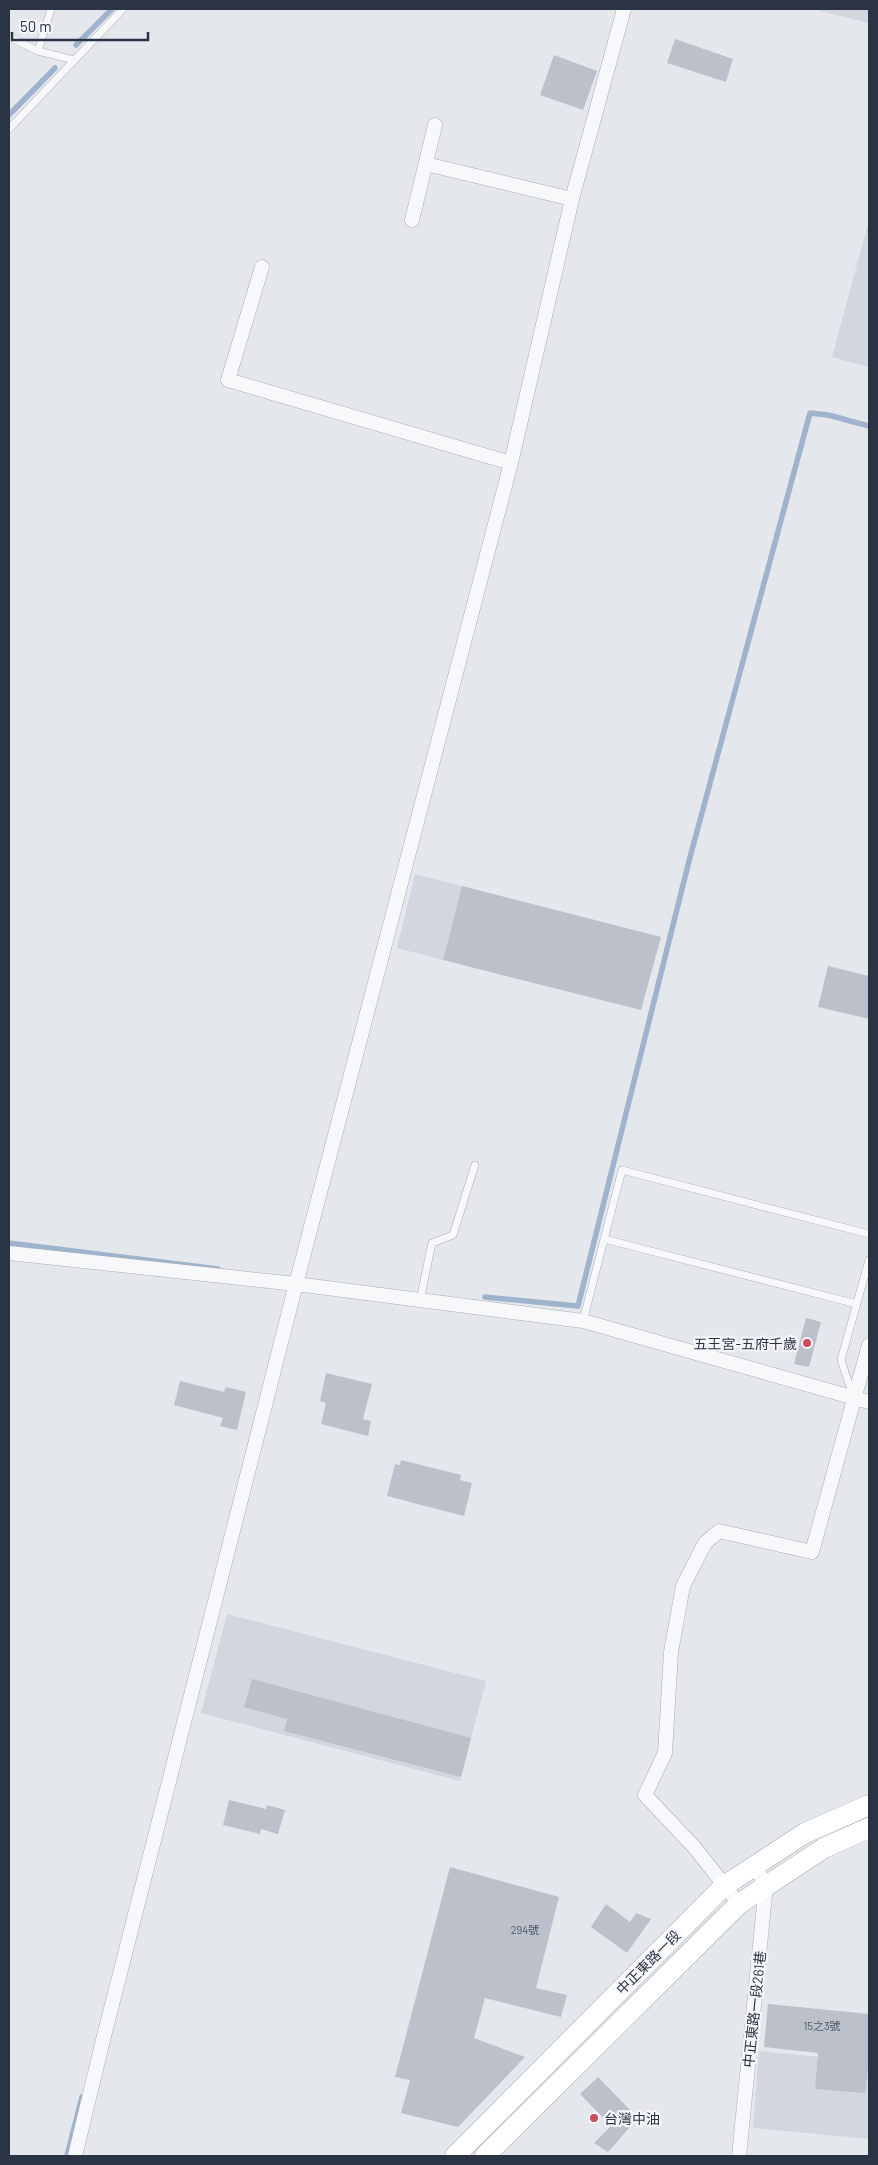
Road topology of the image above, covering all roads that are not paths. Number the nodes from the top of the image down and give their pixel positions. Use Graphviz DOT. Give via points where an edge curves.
graph roads {
  1 [pos="51,9"];
  2 [pos="123,9"];
  3 [pos="624,9"];
  4 [pos="9,37"];
  5 [pos="38,51"];
  6 [pos="74,60"];
  7 [pos="435,125"];
  8 [pos="9,129"];
  9 [pos="426,164"];
  10 [pos="572,199"];
  11 [pos="412,220"];
  12 [pos="262,267"];
  13 [pos="511,463"];
  14 [pos="475,1165"];
  15 [pos="869,1234"];
  16 [pos="604,1239"];
  17 [pos="9,1253"];
  18 [pos="869,1260"];
  19 [pos="296,1284"];
  20 [pos="420,1300"];
  21 [pos="857,1304"];
  22 [pos="583,1321"];
  23 [pos="869,1345"];
  24 [pos="855,1399"];
  25 [pos="869,1402"];
  26 [pos="869,1806"];
  27 [pos="869,1828"];
  28 [pos="754,1865"];
  29 [pos="766,1885"];
  30 [pos="724,1886"];
  31 [pos="739,1904"];
  32 [pos="75,2156"];
  33 [pos="456,2156"];
  34 [pos="485,2156"];
  35 [pos="739,2156"];
  1 -- 5 [label="lane"];
  2 -- 6 [label="lane"];
  3 -- 10 [label="street"];
  4 -- 5 [label="lane"];
  5 -- 6 [label="lane"];
  6 -- 8 [label="lane"];
  7 -- 9 [label="street"];
  9 -- 10 [label="street"];
  9 -- 11 [label="street"];
  10 -- 13 [label="street"];
  12 -- 13 [label="street" via="228,380"];
  13 -- 19 [label="street"];
  14 -- 20 [label="lane" via="453,1235 432,1243"];
  15 -- 16 [label="lane" via="622,1170"];
  16 -- 21 [label="lane"];
  16 -- 22 [label="lane"];
  17 -- 19 [label="street"];
  18 -- 21 [label="lane"];
  19 -- 20 [label="street"];
  19 -- 32 [label="street"];
  20 -- 22 [label="street"];
  21 -- 24 [label="lane" via="841,1360"];
  22 -- 24 [label="street"];
  23 -- 24 [label="street"];
  24 -- 25 [label="street"];
  24 -- 30 [label="street" via="812,1552 719,1531 705,1543 683,1586 671,1652 664,1753 645,1795 695,1848"];
  26 -- 28 [label="main road, 中正東路一段" via="804,1833"];
  27 -- 29 [label="main road, 中正東路一段" via="824,1848"];
  28 -- 29 [label="street"];
  28 -- 30 [label="main road, 中正東路一段"];
  29 -- 31 [label="main road, 中正東路一段"];
  29 -- 35 [label="street, 中正東路一段261巷"];
  30 -- 31 [label="street"];
  30 -- 33 [label="main road, 中正東路一段"];
  31 -- 34 [label="main road, 中正東路一段"];
}
